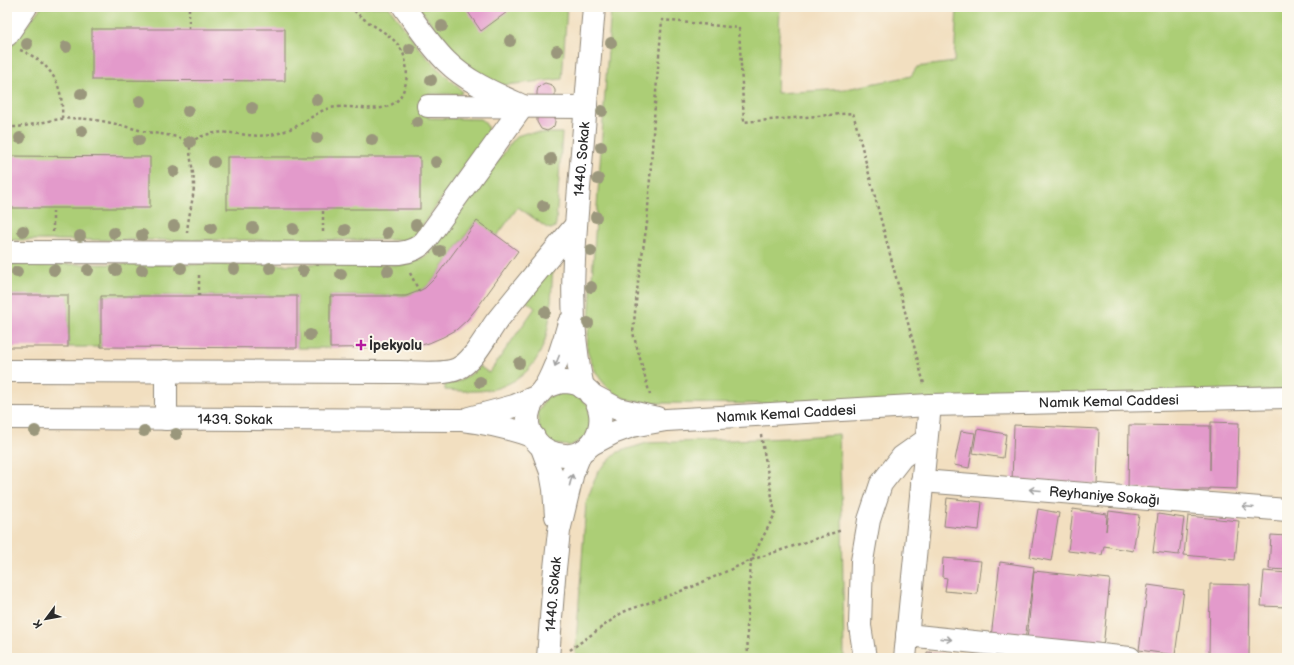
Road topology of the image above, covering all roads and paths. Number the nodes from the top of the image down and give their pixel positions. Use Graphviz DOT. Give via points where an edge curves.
graph roads {
  1 [pos="26,7"];
  2 [pos="189,7"];
  3 [pos="351,7"];
  4 [pos="404,7"];
  5 [pos="594,7"];
  6 [pos="189,29"];
  7 [pos="11,42"];
  8 [pos="428,106"];
  9 [pos="523,106"];
  10 [pos="586,107"];
  11 [pos="62,119"];
  12 [pos="7,128"];
  13 [pos="190,142"];
  14 [pos="576,225"];
  15 [pos="7,252"];
  16 [pos="187,252"];
  17 [pos="572,311"];
  18 [pos="7,371"];
  19 [pos="166,371"];
  20 [pos="587,391"];
  21 [pos="539,393"];
  22 [pos="651,396"];
  23 [pos="1287,397"];
  24 [pos="930,405"];
  25 [pos="7,418"];
  26 [pos="166,419"];
  27 [pos="462,420"];
  28 [pos="666,420"];
  29 [pos="760,432"];
  30 [pos="926,440"];
  31 [pos="538,443"];
  32 [pos="586,449"];
  33 [pos="922,481"];
  34 [pos="1287,510"];
  35 [pos="842,530"];
  36 [pos="559,531"];
  37 [pos="751,560"];
  38 [pos="907,635"];
  39 [pos="557,655"];
  40 [pos="748,658"];
  41 [pos="865,658"];
  42 [pos="904,658"];
  43 [pos="1130,658"];
  1 -- 7 [label="street"];
  2 -- 6 [label="path"];
  3 -- 13 [label="path" via="363,20 396,42 404,55 407,69 405,87 392,104 378,110 332,108 297,126 270,135 221,132 203,135"];
  4 -- 9 [label="street" via="446,62 466,78"];
  5 -- 10 [label="street, 1440. Sokak"];
  7 -- 11 [label="path" via="38,59 52,73 60,92"];
  8 -- 9 [label="street"];
  9 -- 10 [label="street"];
  9 -- 16 [label="street" via="426,241 415,250 399,253"];
  10 -- 14 [label="street, 1440. Sokak"];
  11 -- 12 [label="path"];
  11 -- 13 [label="path" via="101,120 175,136"];
  13 -- 16 [label="path" via="194,184 187,227"];
  14 -- 17 [label="street, 1440. Sokak"];
  14 -- 19 [label="street" via="469,359 463,366 454,370"];
  15 -- 16 [label="street"];
  17 -- 20 [label="street" via="576,351"];
  17 -- 21 [label="street, one-way" via="558,360"];
  18 -- 19 [label="street"];
  19 -- 26 [label="street"];
  20 -- 21 [label="street" via="566,382 554,384"];
  20 -- 28 [label="street" via="618,409"];
  20 -- 32 [label="street" via="596,401 601,424 598,436"];
  21 -- 27 [label="street" via="514,406"];
  21 -- 31 [label="street" via="530,408 528,420 530,432"];
  22 -- 24 [label="path" via="633,333 647,224 662,20 738,28 744,122 853,113"];
  23 -- 24 [label="street, Namık Kemal Caddesi"];
  24 -- 28 [label="street, Namık Kemal Caddesi"];
  24 -- 30 [label="street"];
  25 -- 26 [label="street, 1439. Sokak"];
  26 -- 27 [label="street, 1439. Sokak"];
  27 -- 31 [label="street" via="512,429"];
  28 -- 32 [label="street" via="632,426 613,433"];
  29 -- 37 [label="path" via="775,514"];
  30 -- 33 [label="street"];
  30 -- 41 [label="street" via="902,457 881,484 869,520 862,561 860,626"];
  31 -- 32 [label="street" via="557,455 569,455"];
  31 -- 36 [label="street" via="551,472"];
  36 -- 32 [label="street, one-way" via="573,472"];
  34 -- 33 [label="street, Reyhaniye Sokağı, one-way"];
  33 -- 38 [label="street"];
  35 -- 37 [label="path"];
  36 -- 39 [label="street, 1440. Sokak"];
  37 -- 39 [label="path" via="692,587 623,612"];
  37 -- 40 [label="path"];
  38 -- 42 [label="street"];
  38 -- 43 [label="street, one-way"];
}
